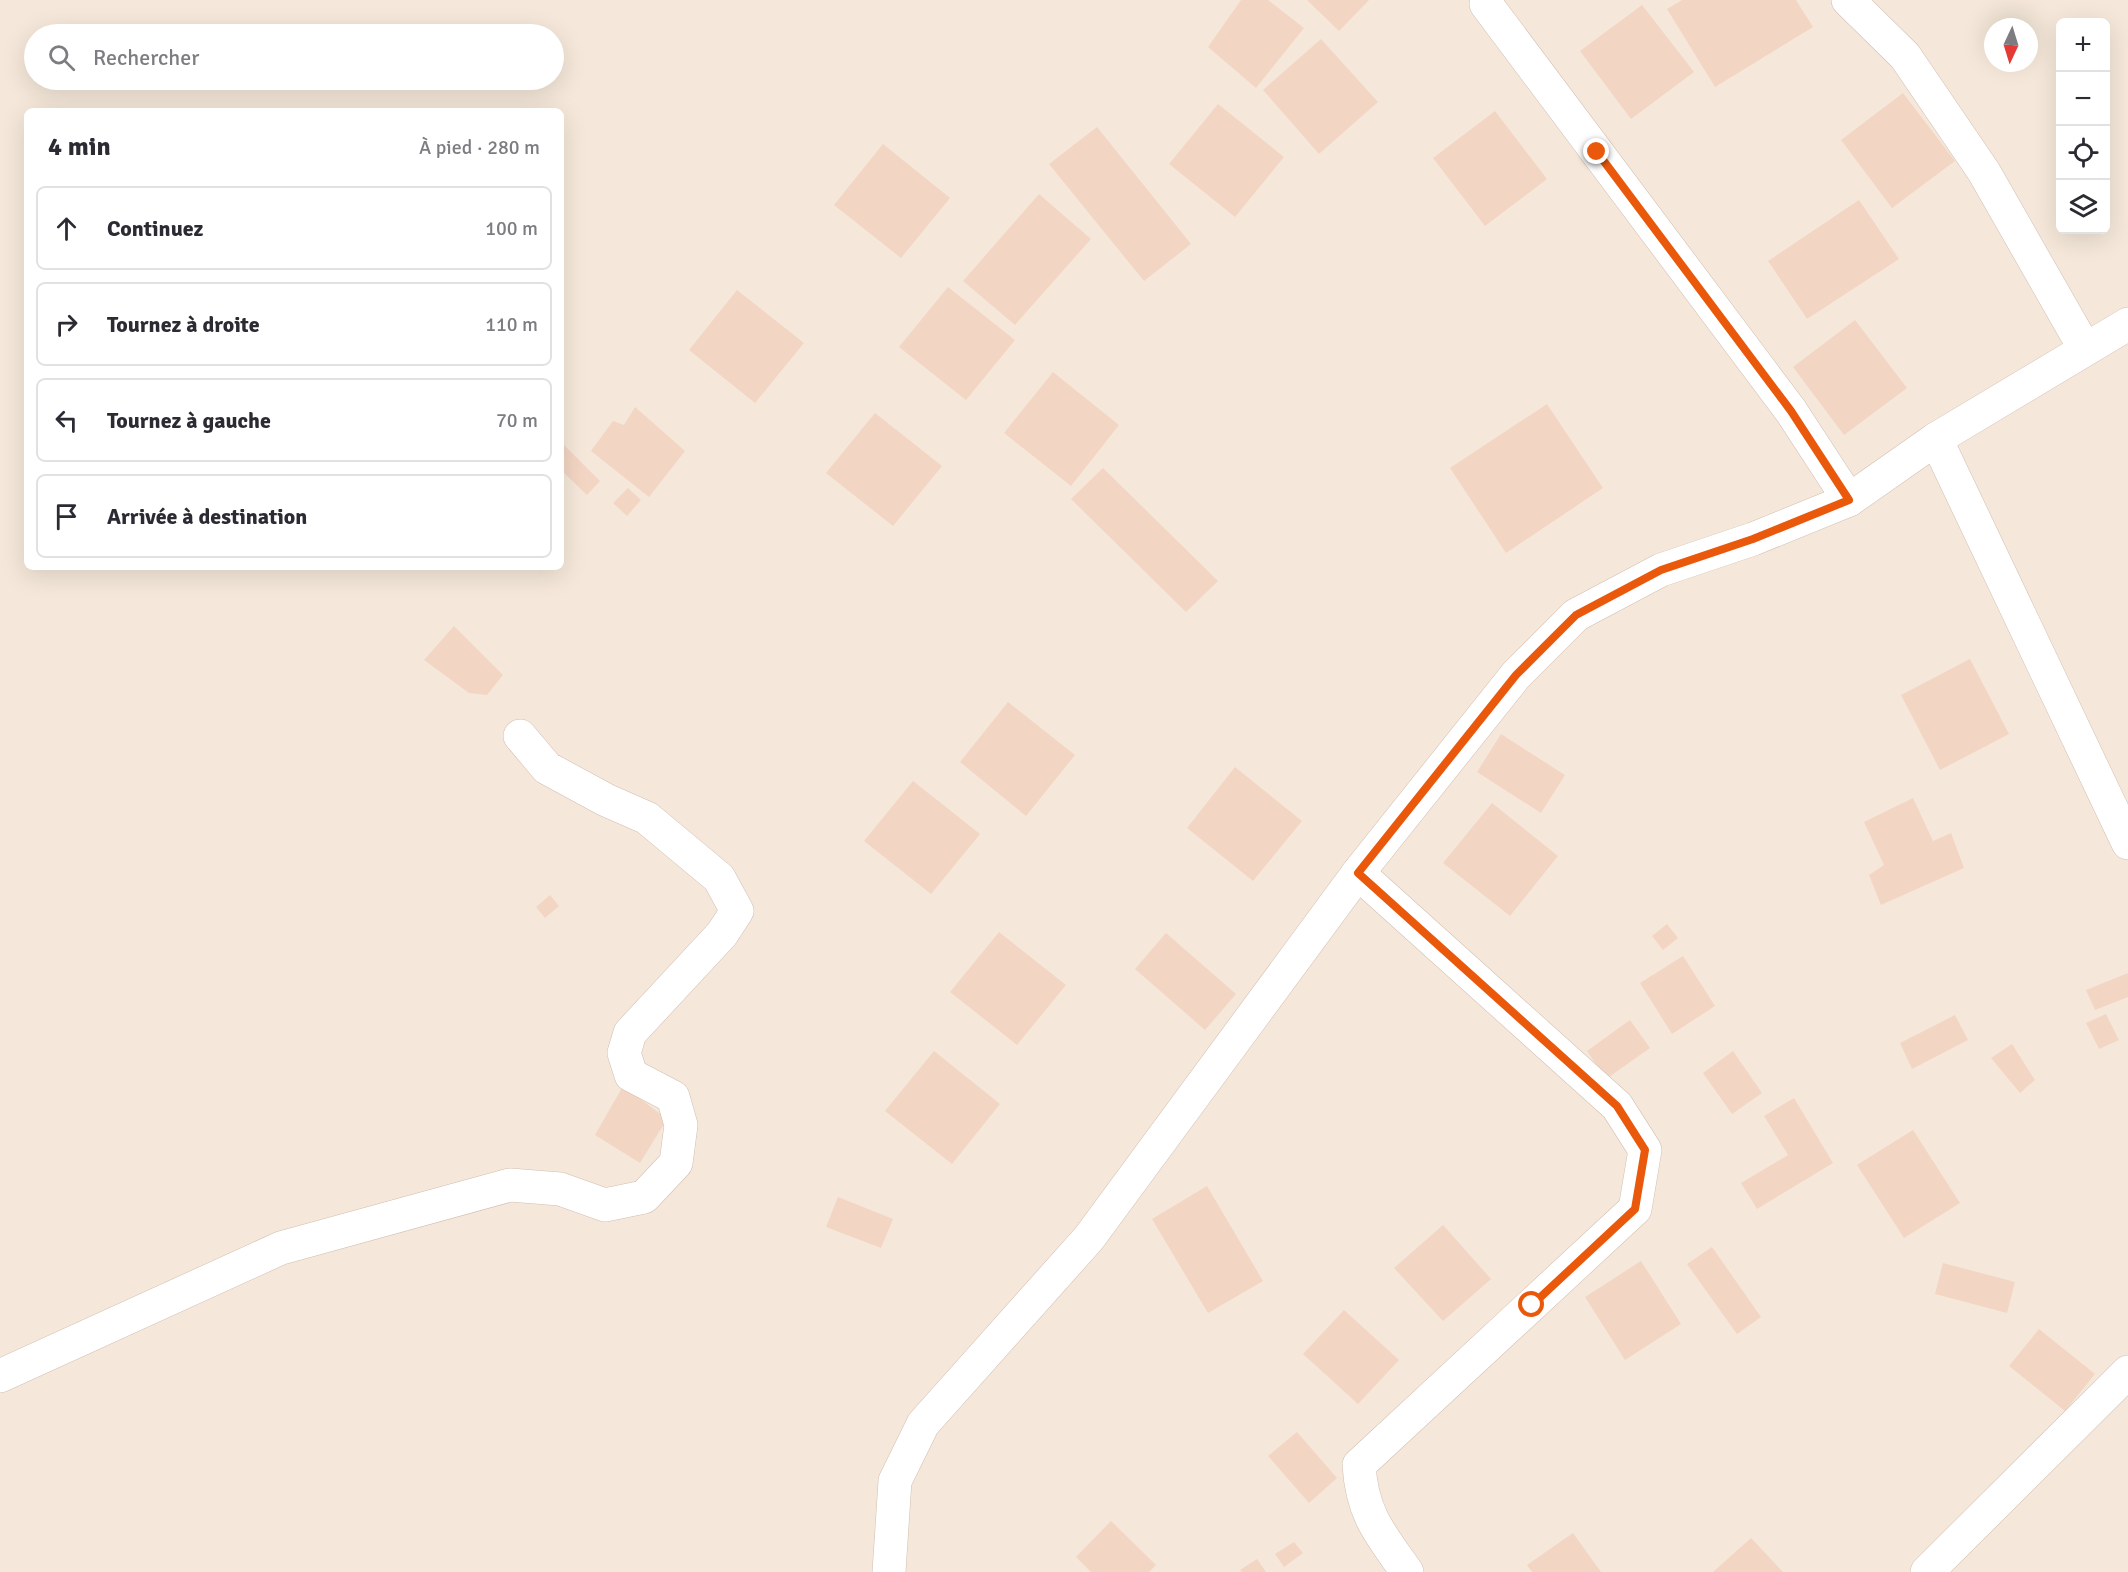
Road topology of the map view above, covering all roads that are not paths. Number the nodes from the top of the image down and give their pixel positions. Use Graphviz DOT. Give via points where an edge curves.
graph roads {
  1 [pos="1848,0"];
  2 [pos="1486,4"];
  3 [pos="2128,324"];
  4 [pos="2085,349"];
  5 [pos="1936,440"];
  6 [pos="1849,500"];
  7 [pos="520,736"];
  8 [pos="2128,843"];
  9 [pos="1358,873"];
  10 [pos="0,1376"];
  11 [pos="2127,1376"];
  12 [pos="890,1572"];
  13 [pos="1407,1572"];
  14 [pos="1927,1572"];
  1 -- 4 [label="street" via="1905,56 1984,172"];
  2 -- 6 [label="street" via="1791,411"];
  3 -- 4 [label="street"];
  4 -- 5 [label="street"];
  5 -- 6 [label="street"];
  5 -- 8 [label="street"];
  6 -- 9 [label="street" via="1753,539 1661,570 1576,615 1516,675"];
  7 -- 10 [label="street" via="547,768 647,819 719,878 736,911 722,934 630,1033 624,1053 631,1075 673,1097 681,1125 676,1163 644,1197 605,1205 560,1189 510,1185 281,1248"];
  9 -- 12 [label="street" via="1089,1238 923,1424 895,1480"];
  9 -- 13 [label="street" via="1617,1106 1645,1150 1635,1209 1359,1465 1360,1488 1373,1525"];
  11 -- 14 [label="street"];
}
